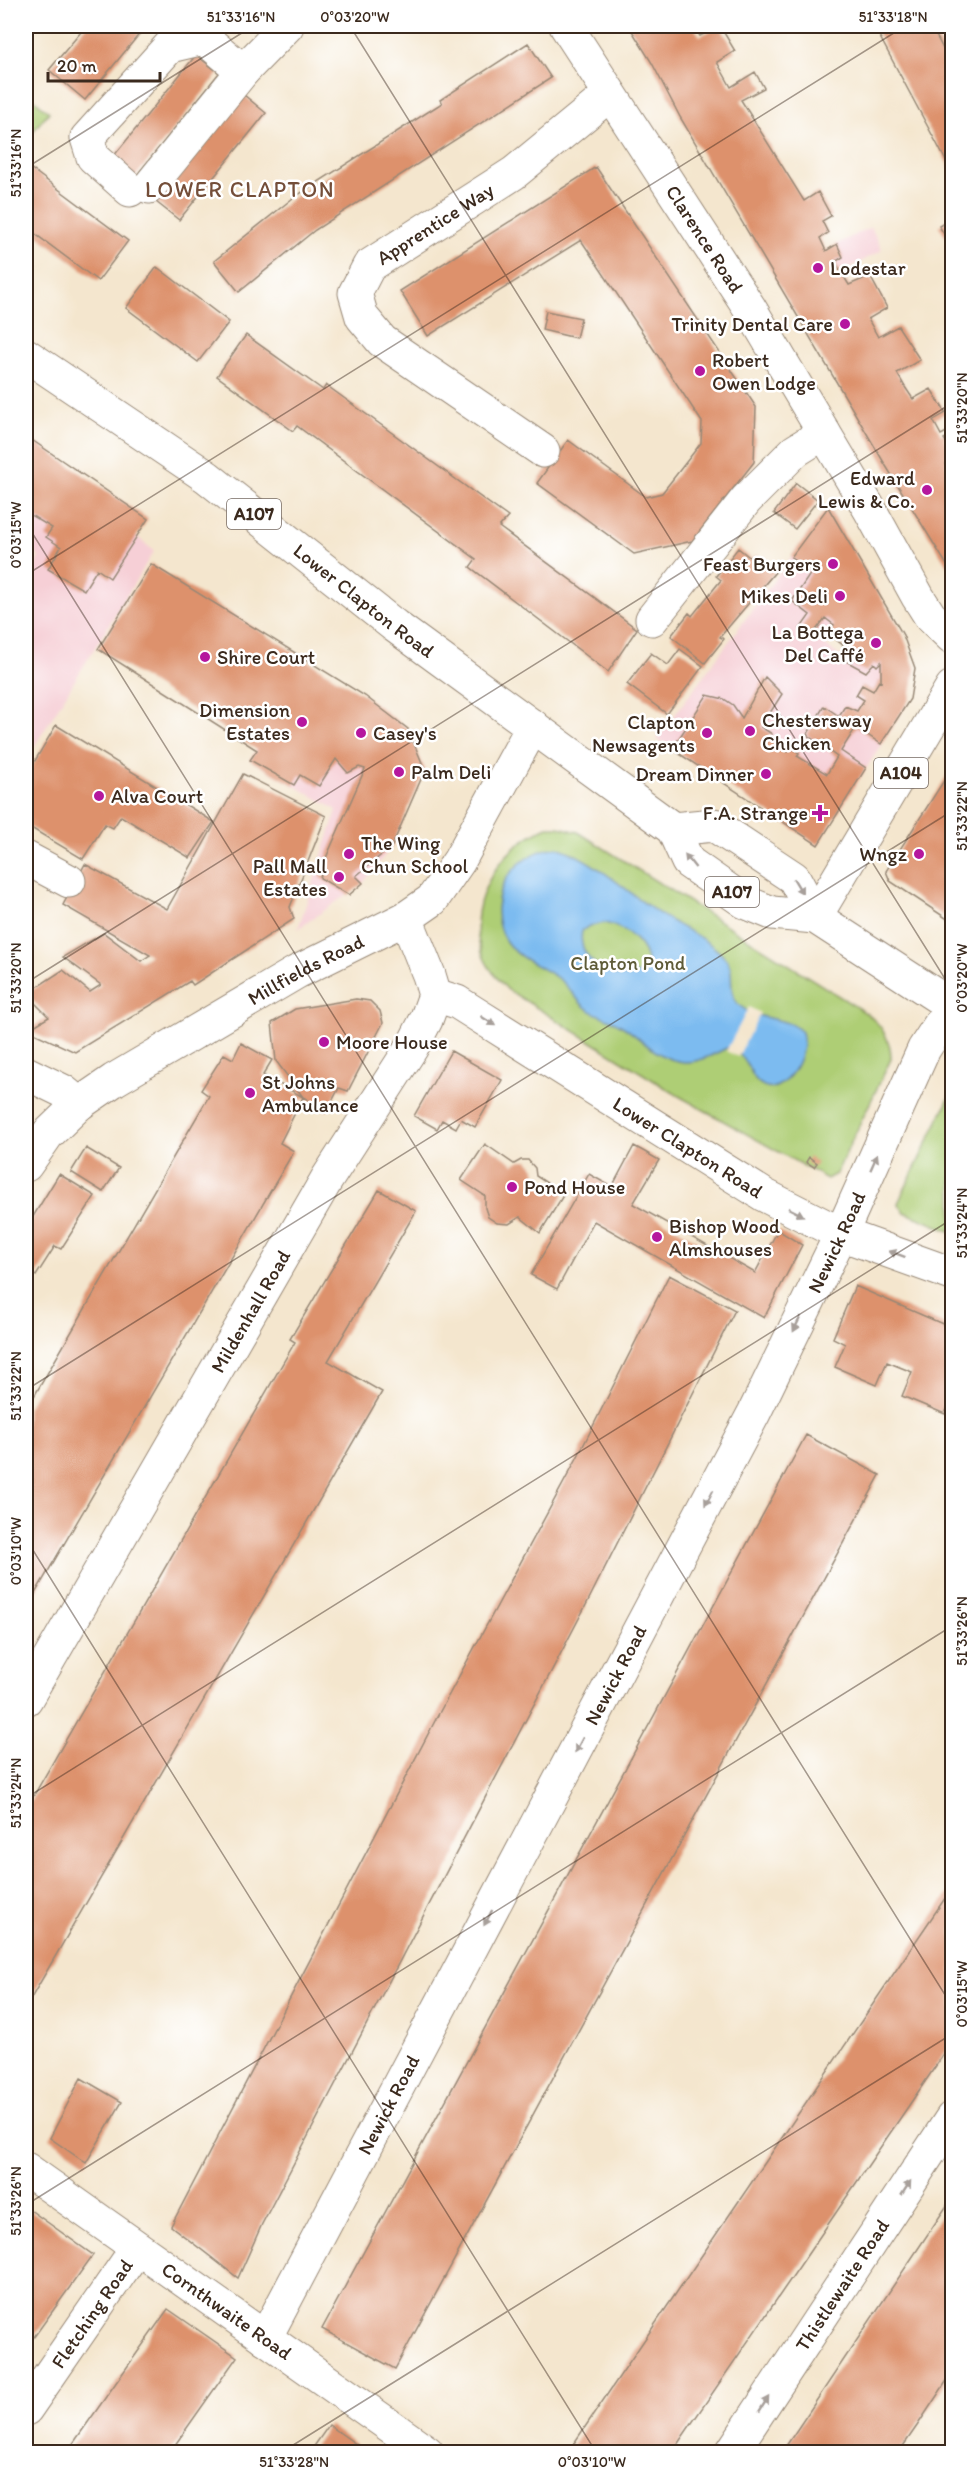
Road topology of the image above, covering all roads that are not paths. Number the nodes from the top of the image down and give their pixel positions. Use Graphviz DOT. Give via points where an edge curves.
graph roads {
  1 [pos="287,26"];
  2 [pos="566,26"];
  3 [pos="243,71"];
  4 [pos="609,95"];
  5 [pos="26,356"];
  6 [pos="824,433"];
  7 [pos="543,451"];
  8 [pos="652,619"];
  9 [pos="952,637"];
  10 [pos="952,687"];
  11 [pos="533,726"];
  12 [pos="673,830"];
  13 [pos="26,858"];
  14 [pos="69,880"];
  15 [pos="815,917"];
  16 [pos="406,918"];
  17 [pos="435,995"];
  18 [pos="952,1006"];
  19 [pos="26,1073"];
  20 [pos="79,1104"];
  21 [pos="26,1165"];
  22 [pos="841,1234"];
  23 [pos="952,1274"];
  24 [pos="26,1699"];
  25 [pos="952,2118"];
  26 [pos="26,2169"];
  27 [pos="137,2248"];
  28 [pos="266,2338"];
  29 [pos="26,2409"];
  30 [pos="427,2452"];
  31 [pos="732,2452"];
  1 -- 3 [label="main road"];
  2 -- 4 [label="main road, Clarence Road"];
  3 -- 3 [label="main road" via="204,38 170,46 87,138 93,157 139,189"];
  4 -- 6 [label="main road, Clarence Road" via="749,307"];
  4 -- 7 [label="main road, Apprentice Way" via="514,173 369,266 355,293 362,317 382,341"];
  5 -- 11 [label="main road, Lower Clapton Road / A107" via="207,477 394,626"];
  6 -- 8 [label="main road" via="795,451 746,500"];
  6 -- 9 [label="main road, Clarence Road" via="918,597 930,616"];
  10 -- 15 [label="main road, A104"];
  11 -- 12 [label="main road, Lower Clapton Road / A107"];
  11 -- 16 [label="main road, Millfields Road" via="459,861 432,900"];
  15 -- 12 [label="main road, Lower Clapton Road / A107, one-way" via="772,913 745,902 688,862"];
  12 -- 15 [label="main road, Lower Clapton Road / A107, one-way" via="714,825 794,878"];
  13 -- 14 [label="main road"];
  15 -- 18 [label="main road, Lower Clapton Road / A107"];
  16 -- 17 [label="main road"];
  16 -- 20 [label="main road, Millfields Road" via="297,972"];
  17 -- 22 [label="main road, Lower Clapton Road, one-way" via="457,1002 764,1195"];
  17 -- 24 [label="main road, Mildenhall Road" via="412,1047 327,1179"];
  22 -- 18 [label="main road, Newick Road, one-way" via="924,1049"];
  19 -- 20 [label="main road" via="63,1091"];
  20 -- 21 [label="main road, Millfields Road" via="47,1135"];
  23 -- 22 [label="main road, Lower Clapton Road, one-way"];
  22 -- 28 [label="main road, Newick Road, one-way" via="754,1413"];
  31 -- 25 [label="main road, Thistlewaite Road, one-way"];
  26 -- 27 [label="main road, Cornthwaite Road"];
  27 -- 28 [label="main road, Cornthwaite Road"];
  27 -- 29 [label="main road, Fletching Road"];
  28 -- 30 [label="main road, Cornthwaite Road"];
}
